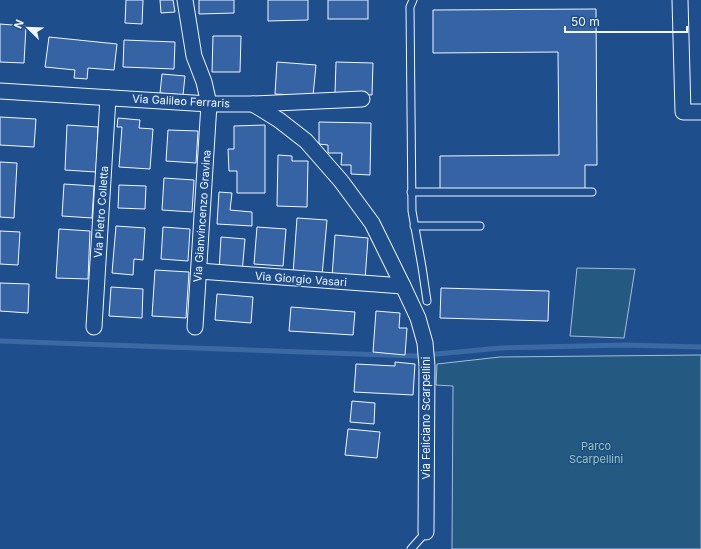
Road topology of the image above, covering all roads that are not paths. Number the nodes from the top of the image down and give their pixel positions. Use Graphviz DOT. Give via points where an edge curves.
graph roads {
  1 [pos="185,0"];
  2 [pos="406,0"];
  3 [pos="680,0"];
  4 [pos="411,3"];
  5 [pos="0,91"];
  6 [pos="108,98"];
  7 [pos="362,100"];
  8 [pos="209,104"];
  9 [pos="253,104"];
  10 [pos="701,112"];
  11 [pos="412,192"];
  12 [pos="592,192"];
  13 [pos="414,226"];
  14 [pos="480,226"];
  15 [pos="199,271"];
  16 [pos="403,286"];
  17 [pos="427,301"];
  18 [pos="94,327"];
  19 [pos="195,327"];
  20 [pos="426,532"];
  21 [pos="411,549"];
  1 -- 8 [label="street, Via Gianvincenzo Gravina" via="194,56"];
  2 -- 4 [label="lane"];
  3 -- 10 [label="street" via="682,112"];
  4 -- 11 [label="lane"];
  5 -- 6 [label="street, Via Galileo Ferraris"];
  6 -- 8 [label="street, Via Galileo Ferraris"];
  6 -- 18 [label="street, Via Pietro Colletta"];
  7 -- 9 [label="street, Via Galileo Ferraris"];
  8 -- 9 [label="street, Via Galileo Ferraris"];
  8 -- 15 [label="street, Via Gianvincenzo Gravina"];
  9 -- 16 [label="street, Via Feliciano Scarpellini" via="280,120 306,142 341,181 372,223"];
  11 -- 12 [label="lane"];
  11 -- 13 [label="lane"];
  13 -- 14 [label="lane"];
  13 -- 17 [label="lane"];
  15 -- 16 [label="street, Via Giorgio Vasari"];
  15 -- 19 [label="street, Via Gianvincenzo Gravina"];
  16 -- 20 [label="street, Via Feliciano Scarpellini" via="418,318 425,343"];
  20 -- 21 [label="lane"];
}
